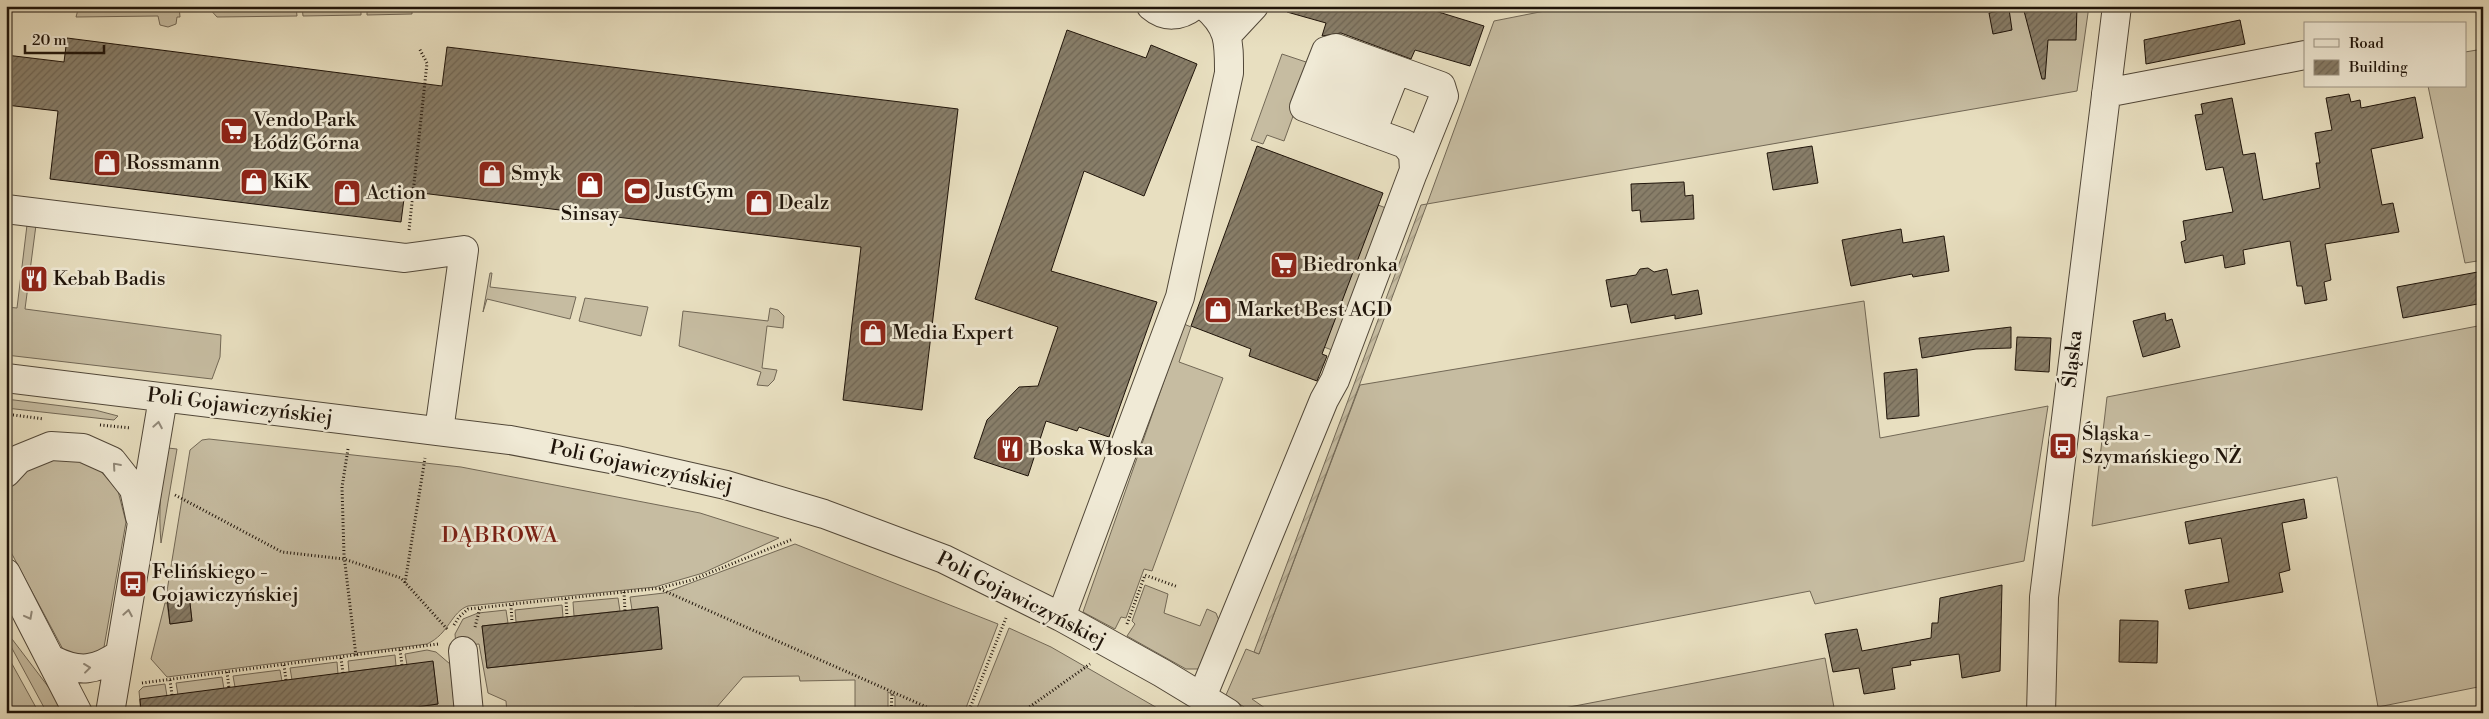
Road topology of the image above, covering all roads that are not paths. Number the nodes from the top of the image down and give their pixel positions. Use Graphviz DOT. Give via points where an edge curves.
graph roads {
  1 [pos="1151,6"];
  2 [pos="1194,6"];
  3 [pos="1205,6"];
  4 [pos="1254,6"];
  5 [pos="2117,6"];
  6 [pos="1227,35"];
  7 [pos="2304,55"];
  8 [pos="1374,62"];
  9 [pos="2106,93"];
  10 [pos="1362,128"];
  11 [pos="1413,173"];
  12 [pos="6,208"];
  13 [pos="6,378"];
  14 [pos="163,398"];
  15 [pos="439,431"];
  16 [pos="6,473"];
  17 [pos="142,526"];
  18 [pos="6,573"];
  19 [pos="1061,617"];
  20 [pos="453,647"];
  21 [pos="120,654"];
  22 [pos="52,660"];
  23 [pos="1202,697"];
  24 [pos="78,713"];
  25 [pos="110,713"];
  26 [pos="469,713"];
  27 [pos="1228,713"];
  28 [pos="2041,713"];
  1 -- 2 [label="street" via="1167,15 1177,15"];
  3 -- 6 [label="street" via="1218,17"];
  4 -- 6 [label="street"];
  5 -- 9 [label="street, Śląska"];
  6 -- 19 [label="street" via="1228,73 1180,297"];
  7 -- 9 [label="street"];
  8 -- 10 [label="street"];
  8 -- 10 [label="street" via="1336,48 1326,51 1304,107"];
  8 -- 11 [label="street" via="1441,86 1444,96"];
  9 -- 28 [label="street, Śląska" via="2044,597"];
  10 -- 11 [label="street" via="1409,146 1413,154"];
  11 -- 23 [label="street" via="1335,380"];
  12 -- 15 [label="street" via="405,258 464,250"];
  13 -- 14 [label="street, Poli Gojawiczyńskiej"];
  14 -- 15 [label="street, Poli Gojawiczyńskiej"];
  17 -- 14 [label="street, one-way"];
  15 -- 19 [label="street, Poli Gojawiczyńskiej" via="588,454 726,484 824,514 944,559"];
  17 -- 16 [label="street, one-way" via="134,488 112,461 83,448 51,446 19,459"];
  21 -- 17 [label="street, one-way"];
  18 -- 22 [label="street, one-way"];
  19 -- 23 [label="street, Poli Gojawiczyńskiej" via="1103,655"];
  20 -- 26 [label="street"];
  22 -- 21 [label="street, one-way" via="75,670 87,669"];
  21 -- 25 [label="street"];
  22 -- 24 [label="street"];
  23 -- 27 [label="street, Poli Gojawiczyńskiej"];
}
